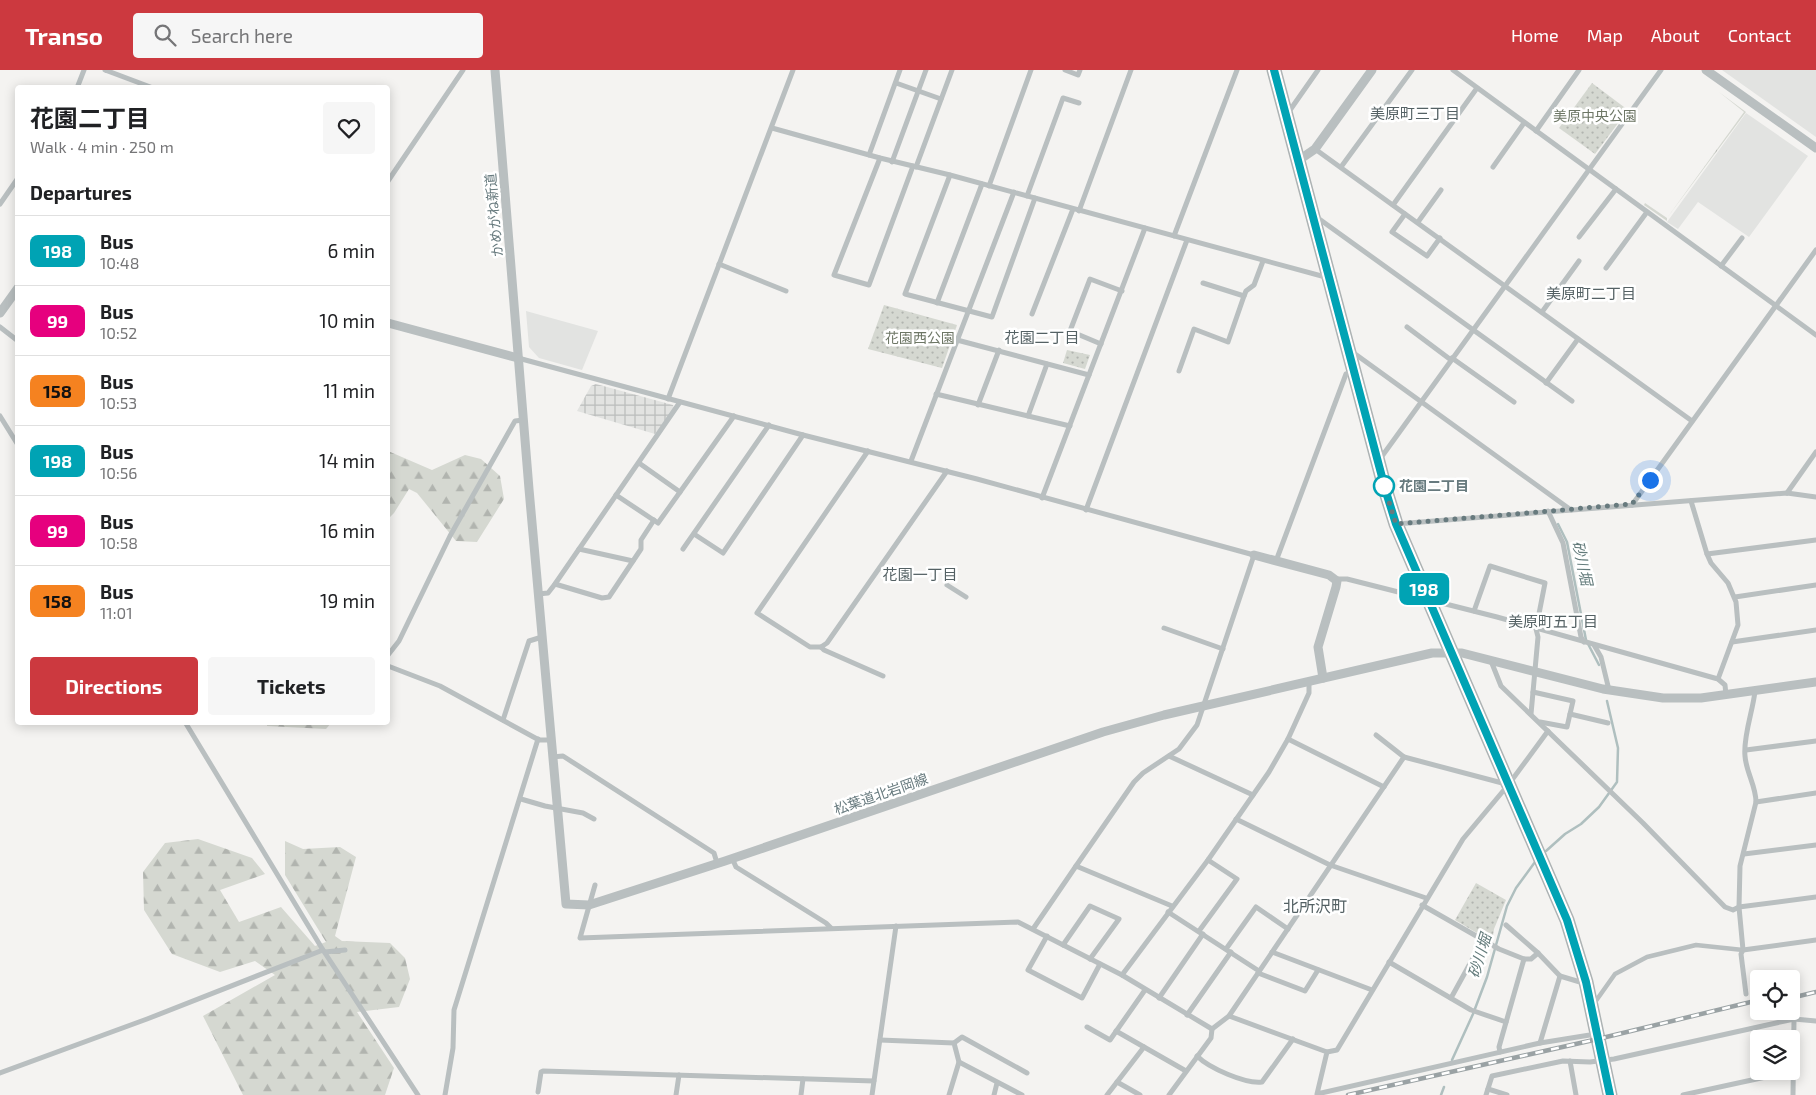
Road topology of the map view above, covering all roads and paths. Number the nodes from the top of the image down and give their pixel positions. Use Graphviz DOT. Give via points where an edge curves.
graph roads {
  1 [pos="84,70"];
  2 [pos="104,70"];
  3 [pos="464,70"];
  4 [pos="495,70"];
  5 [pos="793,70"];
  6 [pos="900,70"];
  7 [pos="926,70"];
  8 [pos="952,70"];
  9 [pos="1031,70"];
  10 [pos="1065,70"];
  11 [pos="1080,70"];
  12 [pos="1131,70"];
  13 [pos="1237,70"];
  14 [pos="1274,70"];
  15 [pos="1318,70"];
  16 [pos="1372,70"];
  17 [pos="1412,70"];
  18 [pos="1453,70"];
  19 [pos="1579,70"];
  20 [pos="1661,70"];
  21 [pos="1706,70"];
  22 [pos="896,83"];
  23 [pos="78,85"];
  24 [pos="145,85"];
  25 [pos="1477,88"];
  26 [pos="918,91"];
  27 [pos="941,99"];
  28 [pos="1079,103"];
  29 [pos="1286,115"];
  30 [pos="1524,123"];
  31 [pos="772,128"];
  32 [pos="1536,131"];
  33 [pos="1816,148"];
  34 [pos="1315,149"];
  35 [pos="869,155"];
  36 [pos="880,158"];
  37 [pos="1299,160"];
  38 [pos="892,162"];
  39 [pos="914,166"];
  40 [pos="1340,167"];
  41 [pos="1493,167"];
  42 [pos="1589,169"];
  43 [pos="950,175"];
  44 [pos="390,179"];
  45 [pos="15,182"];
  46 [pos="982,184"];
  47 [pos="989,186"];
  48 [pos="1616,189"];
  49 [pos="1441,190"];
  50 [pos="1014,192"];
  51 [pos="1027,196"];
  52 [pos="1035,198"];
  53 [pos="0,204"];
  54 [pos="1393,206"];
  55 [pos="1073,209"];
  56 [pos="1079,210"];
  57 [pos="1647,212"];
  58 [pos="1313,214"];
  59 [pos="1405,214"];
  60 [pos="1418,222"];
  61 [pos="1145,228"];
  62 [pos="1174,236"];
  63 [pos="1579,237"];
  64 [pos="1440,238"];
  65 [pos="1742,238"];
  66 [pos="1187,240"];
  67 [pos="1816,250"];
  68 [pos="1263,261"];
  69 [pos="1579,261"];
  70 [pos="719,264"];
  71 [pos="1722,266"];
  72 [pos="1606,268"];
  73 [pos="1330,278"];
  74 [pos="1203,283"];
  75 [pos="1505,285"];
  76 [pos="1122,290"];
  77 [pos="786,291"];
  78 [pos="15,292"];
  79 [pos="1244,296"];
  80 [pos="937,302"];
  81 [pos="1775,305"];
  82 [pos="969,311"];
  83 [pos="1542,312"];
  84 [pos="0,313"];
  85 [pos="1032,314"];
  86 [pos="390,324"];
  87 [pos="0,327"];
  88 [pos="1407,327"];
  89 [pos="1473,330"];
  90 [pos="1816,335"];
  91 [pos="15,339"];
  92 [pos="1578,339"];
  93 [pos="958,340"];
  94 [pos="1101,344"];
  95 [pos="1348,349"];
  96 [pos="998,350"];
  97 [pos="518,358"];
  98 [pos="1452,359"];
  99 [pos="1046,364"];
  100 [pos="1179,371"];
  101 [pos="1354,372"];
  102 [pos="1089,375"];
  103 [pos="1546,383"];
  104 [pos="936,394"];
  105 [pos="668,398"];
  106 [pos="1421,401"];
  107 [pos="1572,401"];
  108 [pos="680,402"];
  109 [pos="1514,402"];
  110 [pos="978,404"];
  111 [pos="0,416"];
  112 [pos="734,416"];
  113 [pos="1028,416"];
  114 [pos="523,420"];
  115 [pos="1692,422"];
  116 [pos="769,425"];
  117 [pos="1070,426"];
  118 [pos="803,435"];
  119 [pos="15,440"];
  120 [pos="868,451"];
  121 [pos="1816,452"];
  122 [pos="911,461"];
  123 [pos="1378,462"];
  124 [pos="639,463"];
  125 [pos="947,471"];
  126 [pos="680,492"];
  127 [pos="1787,493"];
  128 [pos="616,495"];
  129 [pos="1816,497"];
  130 [pos="1042,498"];
  131 [pos="1691,501"];
  132 [pos="1632,504"];
  133 [pos="1086,510"];
  134 [pos="1572,510"];
  135 [pos="1548,511"];
  136 [pos="654,520"];
  137 [pos="1396,524"];
  138 [pos="694,534"];
  139 [pos="1816,540"];
  140 [pos="579,549"];
  141 [pos="683,549"];
  142 [pos="1707,554"];
  143 [pos="1254,555"];
  144 [pos="633,561"];
  145 [pos="1276,561"];
  146 [pos="1335,579"];
  147 [pos="555,584"];
  148 [pos="947,585"];
  149 [pos="1816,585"];
  150 [pos="538,594"];
  151 [pos="966,597"];
  152 [pos="1735,597"];
  153 [pos="1429,600"];
  154 [pos="1474,611"];
  155 [pos="1164,628"];
  156 [pos="1536,629"];
  157 [pos="1816,630"];
  158 [pos="542,637"];
  159 [pos="1584,642"];
  160 [pos="1732,642"];
  161 [pos="1592,644"];
  162 [pos="821,646"];
  163 [pos="1223,649"];
  164 [pos="1451,652"];
  165 [pos="390,653"];
  166 [pos="1491,661"];
  167 [pos="390,667"];
  168 [pos="1535,673"];
  169 [pos="883,676"];
  170 [pos="1323,678"];
  171 [pos="1718,679"];
  172 [pos="1309,682"];
  173 [pos="1816,682"];
  174 [pos="1609,690"];
  175 [pos="1755,691"];
  176 [pos="1533,692"];
  177 [pos="1726,695"];
  178 [pos="1204,706"];
  179 [pos="1531,714"];
  180 [pos="1570,714"];
  181 [pos="503,720"];
  182 [pos="1539,721"];
  183 [pos="1608,723"];
  184 [pos="187,725"];
  185 [pos="1548,731"];
  186 [pos="1376,735"];
  187 [pos="538,739"];
  188 [pos="1288,739"];
  189 [pos="550,740"];
  190 [pos="1816,741"];
  191 [pos="1746,750"];
  192 [pos="1169,756"];
  193 [pos="552,757"];
  194 [pos="1404,757"];
  195 [pos="1509,784"];
  196 [pos="1384,787"];
  197 [pos="1816,793"];
  198 [pos="1253,795"];
  199 [pos="521,799"];
  200 [pos="1756,802"];
  201 [pos="557,808"];
  202 [pos="594,818"];
  203 [pos="1236,819"];
  204 [pos="1816,844"];
  205 [pos="1744,854"];
  206 [pos="732,858"];
  207 [pos="1208,860"];
  208 [pos="717,864"];
  209 [pos="1330,865"];
  210 [pos="1076,866"];
  211 [pos="595,886"];
  212 [pos="1816,897"];
  213 [pos="1426,898"];
  214 [pos="566,904"];
  215 [pos="589,905"];
  216 [pos="1422,905"];
  217 [pos="1172,906"];
  218 [pos="1740,907"];
  219 [pos="1168,912"];
  220 [pos="1506,925"];
  221 [pos="896,926"];
  222 [pos="831,928"];
  223 [pos="1288,929"];
  224 [pos="1033,930"];
  225 [pos="1201,933"];
  226 [pos="1047,936"];
  227 [pos="1483,940"];
  228 [pos="1816,940"];
  229 [pos="1063,945"];
  230 [pos="344,950"];
  231 [pos="1228,950"];
  232 [pos="1743,950"];
  233 [pos="324,951"];
  234 [pos="1272,952"];
  235 [pos="1538,953"];
  236 [pos="1090,959"];
  237 [pos="1524,959"];
  238 [pos="1389,962"];
  239 [pos="1100,964"];
  240 [pos="1318,970"];
  241 [pos="1258,972"];
  242 [pos="1122,975"];
  243 [pos="1560,976"];
  244 [pos="1586,982"];
  245 [pos="1145,990"];
  246 [pos="1372,990"];
  247 [pos="1746,994"];
  248 [pos="1159,998"];
  249 [pos="1451,998"];
  250 [pos="1591,1007"];
  251 [pos="1187,1015"];
  252 [pos="1228,1016"];
  253 [pos="1789,1020"];
  254 [pos="1800,1020"];
  255 [pos="1816,1021"];
  256 [pos="1506,1022"];
  257 [pos="1088,1027"];
  258 [pos="1212,1029"];
  259 [pos="1116,1031"];
  260 [pos="1597,1034"];
  261 [pos="1293,1039"];
  262 [pos="880,1040"];
  263 [pos="1540,1043"];
  264 [pos="954,1044"];
  265 [pos="1144,1047"];
  266 [pos="1327,1052"];
  267 [pos="1500,1052"];
  268 [pos="1197,1056"];
  269 [pos="1570,1061"];
  270 [pos="1603,1061"];
  271 [pos="958,1062"];
  272 [pos="1186,1071"];
  273 [pos="0,1073"];
  274 [pos="1027,1073"];
  275 [pos="679,1075"];
  276 [pos="803,1079"];
  277 [pos="1755,1080"];
  278 [pos="1793,1080"];
  279 [pos="874,1081"];
  280 [pos="1117,1082"];
  281 [pos="997,1083"];
  282 [pos="538,1092"];
  283 [pos="1487,1092"];
  284 [pos="418,1095"];
  285 [pos="445,1095"];
  286 [pos="676,1095"];
  287 [pos="801,1095"];
  288 [pos="872,1095"];
  289 [pos="950,1095"];
  290 [pos="994,1095"];
  291 [pos="1022,1095"];
  292 [pos="1107,1095"];
  293 [pos="1140,1095"];
  294 [pos="1169,1095"];
  295 [pos="1507,1095"];
  296 [pos="1576,1095"];
  297 [pos="1610,1095"];
  298 [pos="1683,1095"];
  299 [pos="1793,1095"];
  1 -- 23 [label="street"];
  2 -- 24 [label="street"];
  3 -- 44 [label="street"];
  4 -- 97 [label="street, かめがね新道"];
  5 -- 31 [label="street"];
  6 -- 22 [label="street"];
  7 -- 26 [label="street"];
  8 -- 27 [label="street"];
  9 -- 47 [label="street"];
  10 -- 11 [label="street" via="1078,74"];
  12 -- 56 [label="street"];
  13 -- 62 [label="street"];
  14 -- 29 [label="main road"];
  15 -- 29 [label="street"];
  16 -- 34 [label="street"];
  17 -- 40 [label="street"];
  18 -- 25 [label="street"];
  19 -- 32 [label="street"];
  20 -- 42 [label="street"];
  21 -- 33 [label="street"];
  22 -- 26 [label="street"];
  22 -- 35 [label="street"];
  25 -- 30 [label="street"];
  25 -- 54 [label="street"];
  26 -- 27 [label="street"];
  26 -- 38 [label="street"];
  27 -- 39 [label="street"];
  28 -- 51 [label="street" via="1063,98"];
  29 -- 37 [label="main road"];
  30 -- 32 [label="street"];
  30 -- 41 [label="street"];
  31 -- 35 [label="street"];
  31 -- 70 [label="street"];
  32 -- 42 [label="street"];
  34 -- 37 [label="street"];
  34 -- 40 [label="street"];
  35 -- 36 [label="street"];
  36 -- 38 [label="street"];
  36 -- 39 [label="street" via="834,275 869,285"];
  37 -- 58 [label="main road"];
  38 -- 39 [label="street"];
  39 -- 43 [label="street"];
  40 -- 54 [label="street"];
  42 -- 48 [label="street"];
  42 -- 75 [label="street"];
  43 -- 46 [label="street"];
  43 -- 80 [label="street" via="905,294"];
  45 -- 53 [label="street"];
  46 -- 47 [label="street"];
  46 -- 80 [label="street"];
  47 -- 50 [label="street"];
  48 -- 57 [label="street"];
  48 -- 63 [label="street"];
  49 -- 60 [label="street"];
  50 -- 51 [label="street"];
  50 -- 82 [label="street"];
  51 -- 52 [label="street"];
  52 -- 55 [label="street"];
  52 -- 82 [label="street" via="992,318"];
  54 -- 59 [label="street"];
  55 -- 56 [label="street"];
  55 -- 85 [label="street"];
  56 -- 61 [label="street"];
  57 -- 71 [label="street"];
  57 -- 72 [label="street"];
  58 -- 73 [label="main road"];
  58 -- 89 [label="street"];
  59 -- 60 [label="street"];
  59 -- 64 [label="street" via="1392,232 1427,256"];
  60 -- 64 [label="street"];
  61 -- 62 [label="street"];
  61 -- 76 [label="street"];
  62 -- 66 [label="street"];
  64 -- 75 [label="street"];
  65 -- 71 [label="street"];
  66 -- 68 [label="street"];
  66 -- 133 [label="street"];
  67 -- 81 [label="street"];
  68 -- 73 [label="street"];
  68 -- 79 [label="street" via="1254,285"];
  69 -- 83 [label="street"];
  70 -- 77 [label="street"];
  70 -- 105 [label="street"];
  71 -- 81 [label="street"];
  73 -- 95 [label="main road"];
  74 -- 79 [label="street"];
  75 -- 83 [label="street"];
  75 -- 89 [label="street"];
  76 -- 94 [label="street"];
  76 -- 94 [label="street" via="1090,279 1070,331"];
  78 -- 84 [label="street"];
  79 -- 100 [label="street" via="1228,342 1194,329"];
  80 -- 82 [label="street"];
  81 -- 90 [label="street"];
  81 -- 115 [label="street"];
  82 -- 93 [label="street"];
  83 -- 92 [label="street"];
  86 -- 97 [label="street"];
  87 -- 91 [label="street"];
  88 -- 98 [label="street"];
  89 -- 98 [label="street"];
  89 -- 103 [label="street"];
  92 -- 103 [label="street"];
  92 -- 115 [label="street"];
  93 -- 96 [label="street"];
  93 -- 104 [label="street"];
  94 -- 102 [label="street"];
  95 -- 101 [label="main road"];
  95 -- 106 [label="street"];
  96 -- 99 [label="street"];
  96 -- 110 [label="street"];
  97 -- 105 [label="street"];
  97 -- 114 [label="street, かめがね新道"];
  98 -- 106 [label="street"];
  98 -- 109 [label="street"];
  99 -- 102 [label="street"];
  99 -- 113 [label="street"];
  101 -- 123 [label="main road"];
  101 -- 145 [label="street" via="1346,374"];
  102 -- 117 [label="street"];
  103 -- 107 [label="street"];
  104 -- 110 [label="street"];
  104 -- 122 [label="street"];
  105 -- 108 [label="street"];
  106 -- 123 [label="street"];
  106 -- 134 [label="street"];
  108 -- 112 [label="street"];
  108 -- 124 [label="street"];
  110 -- 113 [label="street"];
  111 -- 119 [label="street"];
  112 -- 116 [label="street"];
  112 -- 126 [label="street"];
  113 -- 117 [label="street"];
  114 -- 150 [label="street, かめがね新道"];
  114 -- 165 [label="street" via="515,420 450,536 400,641"];
  115 -- 132 [label="street"];
  116 -- 118 [label="street"];
  116 -- 138 [label="street"];
  117 -- 130 [label="street"];
  118 -- 120 [label="street"];
  118 -- 138 [label="street" via="723,553"];
  120 -- 122 [label="street"];
  120 -- 162 [label="street" via="757,613 810,647"];
  121 -- 127 [label="street"];
  122 -- 125 [label="street"];
  123 -- 137 [label="main road"];
  124 -- 126 [label="street"];
  124 -- 128 [label="street"];
  125 -- 130 [label="street"];
  125 -- 162 [label="street" via="827,643"];
  126 -- 136 [label="street" via="658,523"];
  127 -- 129 [label="street"];
  127 -- 131 [label="street"];
  128 -- 136 [label="street"];
  128 -- 140 [label="street"];
  130 -- 133 [label="street"];
  131 -- 132 [label="street"];
  131 -- 142 [label="street"];
  132 -- 134 [label="street"];
  133 -- 143 [label="street"];
  134 -- 135 [label="street"];
  135 -- 137 [label="street"];
  135 -- 159 [label="street" via="1563,543"];
  136 -- 144 [label="street"];
  137 -- 153 [label="main road"];
  138 -- 141 [label="street"];
  139 -- 142 [label="street"];
  140 -- 144 [label="street"];
  140 -- 147 [label="street"];
  142 -- 152 [label="street"];
  143 -- 145 [label="street"];
  143 -- 163 [label="street"];
  144 -- 147 [label="street" via="606,598"];
  145 -- 146 [label="street"];
  146 -- 153 [label="street" via="1347,579"];
  146 -- 170 [label="street" via="1336,587 1318,648"];
  147 -- 150 [label="street" via="548,593"];
  148 -- 151 [label="street"];
  149 -- 152 [label="street"];
  150 -- 158 [label="street, かめがね新道"];
  152 -- 160 [label="street" via="1738,624"];
  153 -- 154 [label="street"];
  153 -- 164 [label="main road"];
  154 -- 156 [label="street"];
  154 -- 156 [label="street" via="1490,566 1545,583"];
  155 -- 163 [label="street"];
  156 -- 159 [label="street"];
  156 -- 168 [label="street"];
  157 -- 160 [label="street"];
  158 -- 181 [label="street" via="529,640"];
  158 -- 189 [label="street, かめがね新道"];
  159 -- 161 [label="street"];
  160 -- 171 [label="street"];
  161 -- 171 [label="street"];
  161 -- 174 [label="street" via="1601,657"];
  162 -- 169 [label="street"];
  163 -- 178 [label="street"];
  164 -- 166 [label="street, 松葉道北岩岡線"];
  164 -- 170 [label="street, 松葉道北岩岡線" via="1432,653"];
  164 -- 195 [label="main road"];
  166 -- 168 [label="street, 松葉道北岩岡線"];
  166 -- 179 [label="street" via="1501,686"];
  167 -- 181 [label="street" via="440,686"];
  168 -- 174 [label="street, 松葉道北岩岡線"];
  168 -- 176 [label="street"];
  170 -- 172 [label="street, 松葉道北岩岡線"];
  171 -- 177 [label="street" via="1725,685"];
  172 -- 178 [label="street, 松葉道北岩岡線"];
  172 -- 188 [label="street" via="1309,693"];
  173 -- 175 [label="street, 松葉道北岩岡線"];
  174 -- 177 [label="street, 松葉道北岩岡線" via="1663,698"];
  175 -- 177 [label="street, 松葉道北岩岡線"];
  175 -- 191 [label="street"];
  176 -- 179 [label="street"];
  176 -- 180 [label="street" via="1573,701"];
  178 -- 192 [label="street" via="1193,732"];
  178 -- 206 [label="street, 松葉道北岩岡線" via="1103,732"];
  179 -- 182 [label="street"];
  180 -- 182 [label="street" via="1567,727"];
  180 -- 183 [label="street"];
  181 -- 187 [label="street"];
  182 -- 185 [label="street"];
  184 -- 233 [label="street"];
  185 -- 195 [label="street"];
  185 -- 218 [label="street" via="1725,907 1733,910"];
  186 -- 194 [label="street"];
  187 -- 189 [label="street"];
  187 -- 199 [label="street"];
  188 -- 196 [label="street"];
  188 -- 198 [label="street"];
  189 -- 193 [label="street, かめがね新道"];
  190 -- 191 [label="street"];
  191 -- 200 [label="street"];
  192 -- 198 [label="street"];
  192 -- 210 [label="street" via="1134,782"];
  193 -- 201 [label="street, かめがね新道"];
  193 -- 208 [label="street" via="563,756 616,790 714,854"];
  194 -- 195 [label="street"];
  194 -- 196 [label="street"];
  195 -- 213 [label="street" via="1463,839"];
  195 -- 244 [label="main road" via="1567,920"];
  196 -- 209 [label="street"];
  197 -- 200 [label="street"];
  198 -- 203 [label="street"];
  199 -- 201 [label="street"];
  199 -- 285 [label="street" via="454,1010 453,1048"];
  200 -- 205 [label="street"];
  201 -- 202 [label="street"];
  201 -- 214 [label="street, かめがね新道"];
  203 -- 207 [label="street"];
  203 -- 209 [label="street"];
  204 -- 205 [label="street"];
  205 -- 218 [label="street" via="1740,866"];
  206 -- 208 [label="street, 松葉道北岩岡線"];
  206 -- 222 [label="street" via="736,867"];
  207 -- 217 [label="street"];
  207 -- 225 [label="street" via="1237,879"];
  208 -- 215 [label="street, 松葉道北岩岡線"];
  209 -- 213 [label="street"];
  209 -- 223 [label="street"];
  210 -- 217 [label="street"];
  210 -- 224 [label="street"];
  211 -- 215 [label="street"];
  212 -- 218 [label="street"];
  213 -- 216 [label="street"];
  214 -- 215 [label="street, 松葉道北岩岡線"];
  215 -- 222 [label="street" via="580,938"];
  216 -- 227 [label="street"];
  216 -- 238 [label="street"];
  217 -- 219 [label="street"];
  218 -- 232 [label="street"];
  219 -- 225 [label="street"];
  219 -- 242 [label="street"];
  220 -- 235 [label="street"];
  221 -- 222 [label="street"];
  221 -- 224 [label="street" via="1012,921"];
  221 -- 262 [label="street"];
  223 -- 231 [label="street" via="1256,907"];
  223 -- 234 [label="street"];
  224 -- 226 [label="street"];
  225 -- 231 [label="street"];
  225 -- 248 [label="street"];
  226 -- 229 [label="street"];
  226 -- 239 [label="street" via="1028,970 1082,998"];
  227 -- 237 [label="street"];
  227 -- 249 [label="street"];
  228 -- 232 [label="street"];
  229 -- 236 [label="street"];
  229 -- 236 [label="street" via="1090,906 1119,918"];
  230 -- 233 [label="street"];
  231 -- 241 [label="street"];
  231 -- 251 [label="street"];
  232 -- 247 [label="street"];
  232 -- 250 [label="street" via="1696,944 1647,957 1615,974"];
  233 -- 273 [label="street"];
  233 -- 284 [label="street"];
  234 -- 240 [label="street"];
  234 -- 241 [label="street"];
  235 -- 237 [label="street" via="1531,959"];
  235 -- 243 [label="street"];
  236 -- 239 [label="street"];
  237 -- 256 [label="street"];
  238 -- 246 [label="street"];
  238 -- 249 [label="street"];
  239 -- 242 [label="street"];
  240 -- 241 [label="street" via="1305,991"];
  240 -- 246 [label="street"];
  241 -- 252 [label="street"];
  242 -- 245 [label="street"];
  243 -- 244 [label="street"];
  243 -- 263 [label="street"];
  244 -- 250 [label="main road"];
  245 -- 248 [label="street"];
  245 -- 259 [label="street"];
  246 -- 266 [label="street" via="1337,1050"];
  248 -- 251 [label="street"];
  249 -- 256 [label="street" via="1474,1012"];
  250 -- 260 [label="main road"];
  251 -- 258 [label="street"];
  252 -- 258 [label="street"];
  252 -- 261 [label="street"];
  253 -- 270 [label="street"];
  254 -- 255 [label="street"];
  256 -- 267 [label="street"];
  257 -- 259 [label="street" via="1110,1040"];
  258 -- 268 [label="street" via="1212,1038"];
  259 -- 265 [label="street"];
  260 -- 263 [label="street"];
  260 -- 270 [label="main road"];
  261 -- 266 [label="street"];
  261 -- 268 [label="street" via="1262,1082 1254,1083 1210,1067"];
  262 -- 264 [label="street"];
  262 -- 279 [label="street"];
  263 -- 267 [label="street"];
  264 -- 271 [label="street"];
  264 -- 274 [label="street" via="962,1037"];
  265 -- 272 [label="street"];
  265 -- 280 [label="street"];
  266 -- 267 [label="street" via="1317,1094"];
  268 -- 272 [label="street"];
  269 -- 270 [label="street"];
  269 -- 283 [label="street" via="1492,1076"];
  269 -- 296 [label="street"];
  270 -- 297 [label="main road"];
  271 -- 281 [label="street"];
  271 -- 289 [label="street"];
  272 -- 294 [label="street"];
  275 -- 276 [label="street"];
  275 -- 282 [label="street" via="543,1071"];
  275 -- 286 [label="street"];
  276 -- 279 [label="street"];
  276 -- 287 [label="street"];
  277 -- 298 [label="street"];
  278 -- 299 [label="street"];
  279 -- 288 [label="street"];
  280 -- 292 [label="street"];
  280 -- 293 [label="street"];
  281 -- 290 [label="street"];
  281 -- 291 [label="street"];
  283 -- 295 [label="street"];
}
